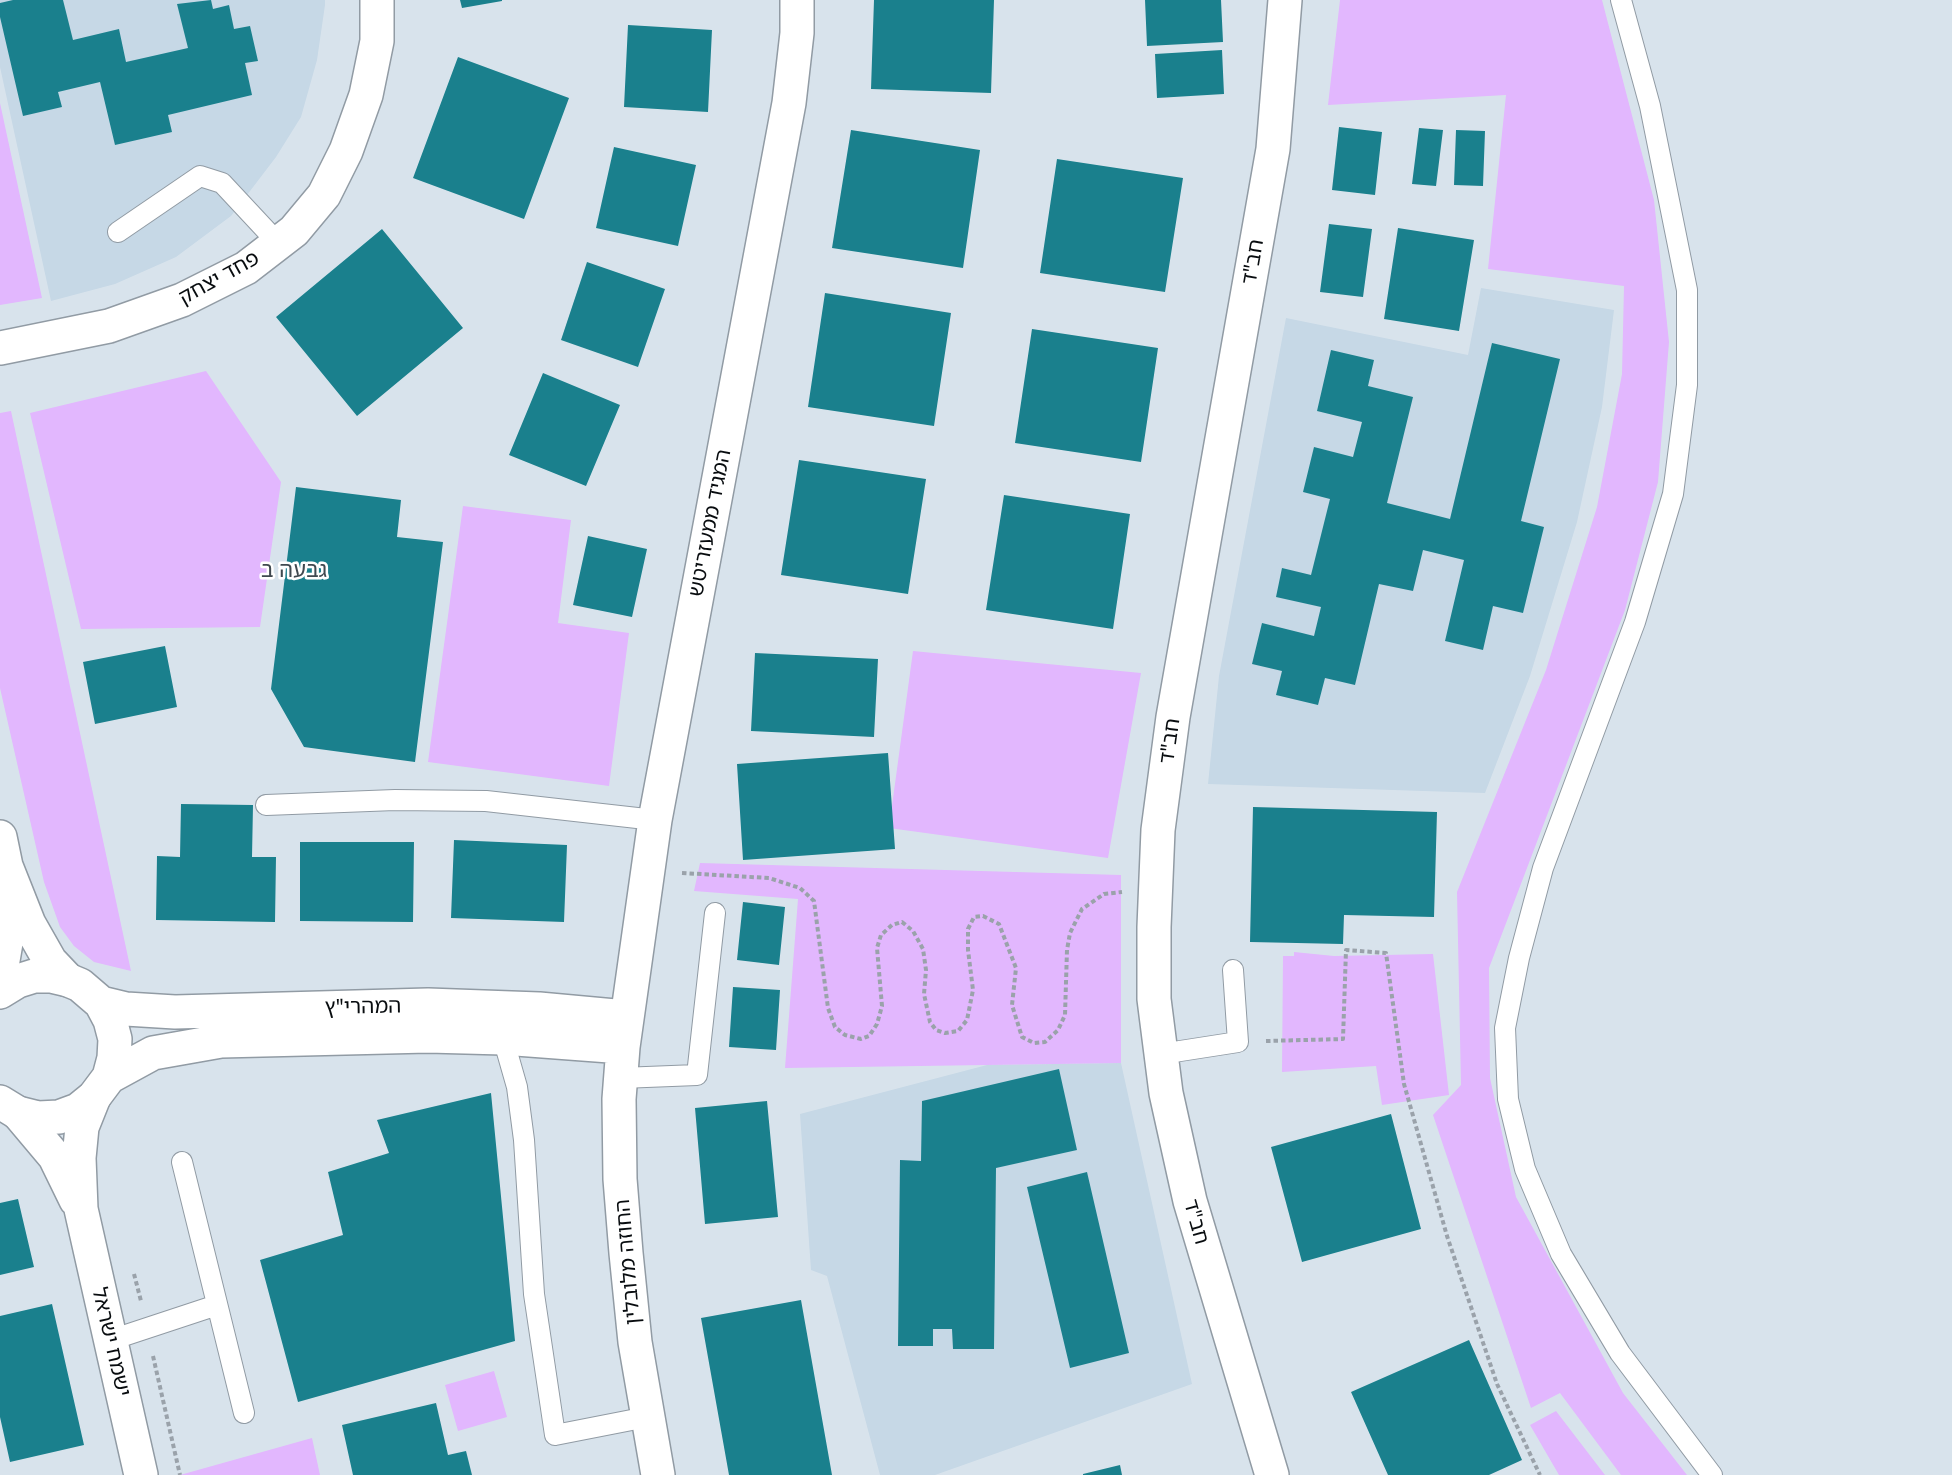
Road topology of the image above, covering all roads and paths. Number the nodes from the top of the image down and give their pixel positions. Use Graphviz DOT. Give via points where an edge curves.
graph roads {
  1 [pos="377,0"];
  2 [pos="797,0"];
  3 [pos="1285,0"];
  4 [pos="1622,0"];
  5 [pos="118,232"];
  6 [pos="278,243"];
  7 [pos="0,348"];
  8 [pos="266,805"];
  9 [pos="655,820"];
  10 [pos="3,851"];
  11 [pos="648,871"];
  12 [pos="1155,887"];
  13 [pos="715,914"];
  14 [pos="1233,970"];
  15 [pos="0,978"];
  16 [pos="68,980"];
  17 [pos="0,992"];
  18 [pos="101,1003"];
  19 [pos="502,1038"];
  20 [pos="1238,1042"];
  21 [pos="623,1047"];
  22 [pos="1161,1054"];
  23 [pos="101,1087"];
  24 [pos="9,1108"];
  25 [pos="182,1162"];
  26 [pos="81,1209"];
  27 [pos="217,1305"];
  28 [pos="111,1340"];
  29 [pos="244,1413"];
  30 [pos="647,1417"];
  31 [pos="141,1475"];
  32 [pos="658,1475"];
  33 [pos="1272,1475"];
  34 [pos="1540,1475"];
  35 [pos="1712,1475"];
  1 -- 6 [label="street, פחד יצחק" via="377,41 366,95 346,151 324,195 294,231"];
  2 -- 9 [label="street, המגיד ממעזריטש" via="789,103"];
  3 -- 12 [label="street, חב\"ד" via="1273,149 1173,717 1158,830"];
  4 -- 35 [label="lane" via="1650,106 1687,290 1687,385 1673,494 1635,622 1543,868 1519,958 1504,1028 1508,1099 1525,1169 1561,1254 1620,1353"];
  5 -- 6 [label="lane" via="200,176 222,183"];
  6 -- 7 [label="street, פחד יצחק" via="246,268 182,300 110,326"];
  8 -- 9 [label="lane" via="486,801"];
  9 -- 11 [label="street, המגיד ממעזריטש"];
  10 -- 15 [label="street" via="9,925"];
  10 -- 16 [label="street" via="40,947"];
  11 -- 12 [label="path" via="769,878 800,888 814,902 828,1008 835,1027 845,1035 861,1039 877,1024 882,1006 877,948 881,935 902,922 924,949 924,994 930,1022 945,1033 958,1031 971,1008 973,990 968,929 974,916 983,916 999,924 1016,968 1012,1005 1022,1037 1034,1043 1045,1042 1058,1030 1065,1015 1067,950 1070,933 1082,909 1104,894"];
  11 -- 21 [label="street, המגיד ממעזריטש"];
  12 -- 22 [label="street, חב\"ד" via="1154,999"];
  13 -- 21 [label="lane" via="697,1075"];
  14 -- 20 [label="lane"];
  16 -- 17 [label="street" via="34,976"];
  16 -- 18 [label="street"];
  18 -- 21 [label="street, המהרי\"ץ" via="175,1012 428,1005"];
  18 -- 23 [label="street, ישמח ישראל" via="115,1039 114,1058"];
  19 -- 21 [label="street, המהרי\"ץ"];
  19 -- 23 [label="street, המהרי\"ץ" via="221,1041 153,1053"];
  19 -- 30 [label="lane" via="517,1088 524,1140 534,1294 555,1435"];
  20 -- 22 [label="lane"];
  20 -- 34 [label="path" via="1343,1039 1346,950 1386,953 1404,1084 1447,1236 1497,1384"];
  21 -- 30 [label="street, החוזה מלובלין" via="620,1179 635,1342"];
  22 -- 33 [label="street, חב\"ד" via="1190,1201"];
  23 -- 24 [label="street, המהרי\"ץ" via="78,1110 59,1117 38,1118"];
  23 -- 26 [label="street, ישמח ישראל" via="82,1127"];
  24 -- 26 [label="street, ישמח ישראל" via="55,1157"];
  25 -- 27 [label="lane"];
  26 -- 28 [label="street, ישמח ישראל"];
  27 -- 28 [label="lane"];
  27 -- 29 [label="lane"];
  28 -- 31 [label="street, ישמח ישראל"];
  30 -- 32 [label="street, החוזה מלובלין"];
}
